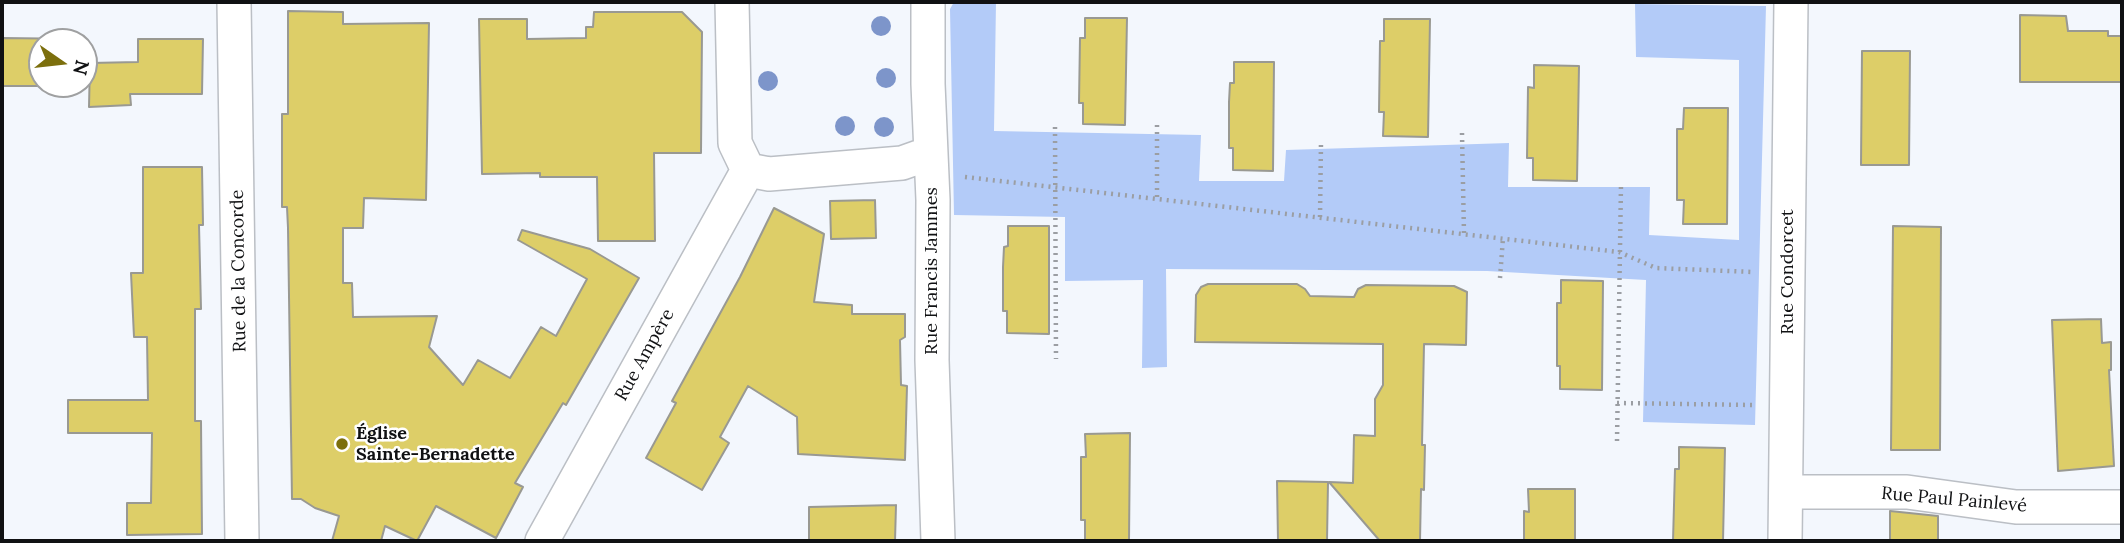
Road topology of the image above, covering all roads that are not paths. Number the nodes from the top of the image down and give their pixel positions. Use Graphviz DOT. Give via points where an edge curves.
graph roads {
  1 [pos="234,2"];
  2 [pos="732,2"];
  3 [pos="928,2"];
  4 [pos="1791,2"];
  5 [pos="931,163"];
  6 [pos="748,170"];
  7 [pos="1786,492"];
  8 [pos="2122,507"];
  9 [pos="242,541"];
  10 [pos="542,541"];
  11 [pos="937,541"];
  12 [pos="1785,541"];
  1 -- 9 [label="street, Rue de la Concorde"];
  2 -- 6 [label="street" via="735,143"];
  3 -- 5 [label="street, Rue Francis Jammes"];
  4 -- 7 [label="street, Rue Condorcet"];
  5 -- 6 [label="street" via="769,174"];
  5 -- 11 [label="street, Rue Francis Jammes"];
  6 -- 10 [label="street, Rue Ampère"];
  7 -- 8 [label="street, Rue Paul Painlevé" via="1907,492 2016,507"];
  7 -- 12 [label="street, Rue Condorcet"];
}
